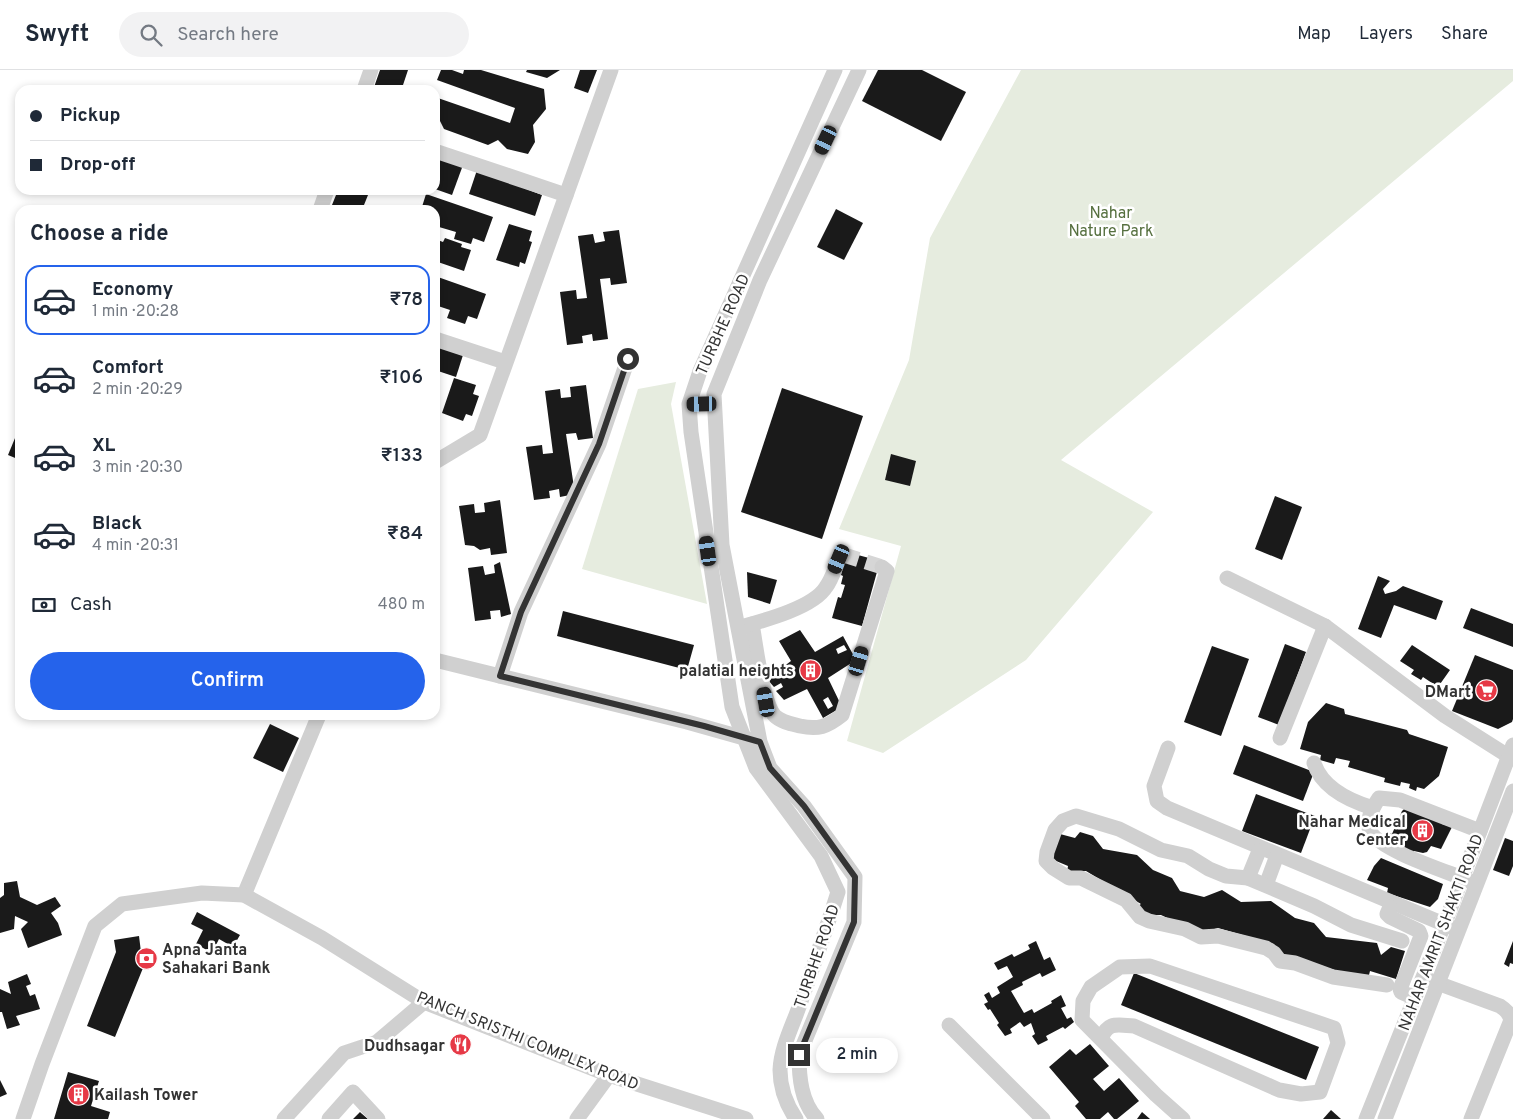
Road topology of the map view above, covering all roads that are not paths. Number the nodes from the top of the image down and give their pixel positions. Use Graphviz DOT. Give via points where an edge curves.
graph roads {
  1 [pos="371,70"];
  2 [pos="611,70"];
  3 [pos="835,70"];
  4 [pos="859,70"];
  5 [pos="366,85"];
  6 [pos="440,153"];
  7 [pos="566,195"];
  8 [pos="440,341"];
  9 [pos="628,359"];
  10 [pos="505,362"];
  11 [pos="689,404"];
  12 [pos="714,404"];
  13 [pos="440,459"];
  14 [pos="715,548"];
  15 [pos="844,555"];
  16 [pos="882,567"];
  17 [pos="1227,578"];
  18 [pos="752,624"];
  19 [pos="1325,626"];
  20 [pos="737,627"];
  21 [pos="720,630"];
  22 [pos="440,661"];
  23 [pos="500,676"];
  24 [pos="317,720"];
  25 [pos="1280,738"];
  26 [pos="745,739"];
  27 [pos="760,742"];
  28 [pos="1168,748"];
  29 [pos="1511,753"];
  30 [pos="1314,763"];
  31 [pos="1513,791"];
  32 [pos="1159,808"];
  33 [pos="1373,808"];
  34 [pos="1480,831"];
  35 [pos="1259,851"];
  36 [pos="1276,858"];
  37 [pos="1248,878"];
  38 [pos="1469,880"];
  39 [pos="1266,885"];
  40 [pos="244,895"];
  41 [pos="1390,907"];
  42 [pos="832,910"];
  43 [pos="854,912"];
  44 [pos="1450,930"];
  45 [pos="1402,941"];
  46 [pos="1430,980"];
  47 [pos="1387,985"];
  48 [pos="1415,998"];
  49 [pos="424,1002"];
  50 [pos="949,1025"];
  51 [pos="1101,1039"];
  52 [pos="609,1075"];
  53 [pos="815,1117"];
  54 [pos="24,1119"];
  55 [pos="284,1119"];
  56 [pos="328,1119"];
  57 [pos="378,1119"];
  58 [pos="577,1119"];
  59 [pos="746,1119"];
  60 [pos="796,1119"];
  61 [pos="1043,1119"];
  62 [pos="1182,1119"];
  63 [pos="1366,1119"];
  64 [pos="1385,1119"];
  65 [pos="1471,1119"];
  1 -- 5 [label="street"];
  2 -- 7 [label="street"];
  3 -- 11 [label="street, TURBHE ROAD" via="700,371"];
  4 -- 12 [label="street" via="760,280 714,394"];
  6 -- 7 [label="street"];
  7 -- 10 [label="street"];
  8 -- 10 [label="street"];
  9 -- 23 [label="street" via="599,444 521,612"];
  10 -- 13 [label="street" via="480,435"];
  11 -- 12 [label="street"];
  11 -- 14 [label="street, TURBHE ROAD" via="691,432"];
  12 -- 14 [label="street"];
  14 -- 20 [label="street"];
  14 -- 21 [label="street, TURBHE ROAD"];
  15 -- 18 [label="street" via="827,586 816,598"];
  16 -- 18 [label="street" via="887,570 842,715 826,725 812,729 775,716 766,702"];
  17 -- 19 [label="street"];
  18 -- 20 [label="street"];
  19 -- 25 [label="street"];
  19 -- 29 [label="street" via="1445,716"];
  20 -- 21 [label="street"];
  20 -- 27 [label="street"];
  21 -- 26 [label="street, TURBHE ROAD" via="732,707"];
  22 -- 23 [label="street"];
  23 -- 26 [label="street"];
  24 -- 40 [label="street"];
  26 -- 27 [label="street"];
  26 -- 42 [label="street, TURBHE ROAD" via="756,768 821,856 838,892"];
  27 -- 43 [label="street" via="770,768 804,806 855,877"];
  28 -- 44 [label="street" via="1154,786 1157,801 1167,808"];
  29 -- 34 [label="street, NAHAR AMRIT SHAKTI ROAD"];
  30 -- 33 [label="street" via="1327,784"];
  31 -- 38 [label="street, NAHAR AMRIT SHAKTI ROAD"];
  32 -- 35 [label="street"];
  33 -- 34 [label="street" via="1378,798 1400,800"];
  33 -- 38 [label="street" via="1370,831 1390,849"];
  34 -- 38 [label="street, NAHAR AMRIT SHAKTI ROAD"];
  35 -- 36 [label="street"];
  35 -- 37 [label="street"];
  36 -- 39 [label="street"];
  36 -- 41 [label="street"];
  37 -- 39 [label="street"];
  37 -- 47 [label="street" via="1226,876 1188,856 1161,850 1119,829 1076,816 1063,821 1055,830 1046,861 1070,878 1081,878 1126,900 1140,917 1149,921 1185,928 1200,936 1218,936 1266,948 1280,961 1295,963 1323,975"];
  38 -- 44 [label="street, NAHAR AMRIT SHAKTI ROAD"];
  39 -- 45 [label="street" via="1351,925"];
  40 -- 49 [label="street, PANCH SRISTHI COMPLEX ROAD" via="322,938"];
  40 -- 54 [label="street, PANCH SRISTHI COMPLEX ROAD" via="202,893 122,904 95,926"];
  41 -- 44 [label="street"];
  41 -- 48 [label="street" via="1390,917 1419,930 1421,936 1400,989"];
  42 -- 43 [label="street"];
  42 -- 60 [label="street, TURBHE ROAD" via="780,1070 786,1105"];
  43 -- 53 [label="street" via="854,922 799,1055 799,1078"];
  44 -- 46 [label="street, NAHAR AMRIT SHAKTI ROAD"];
  46 -- 48 [label="street, NAHAR AMRIT SHAKTI ROAD"];
  46 -- 64 [label="street, NAHAR AMRIT SHAKTI ROAD"];
  46 -- 65 [label="street" via="1500,1006 1508,1011 1511,1020"];
  48 -- 63 [label="street, NAHAR AMRIT SHAKTI ROAD"];
  49 -- 52 [label="street, PANCH SRISTHI COMPLEX ROAD"];
  49 -- 55 [label="street" via="377,1042 344,1053"];
  50 -- 61 [label="street"];
  51 -- 51 [label="street" via="1082,1020 1083,1001 1091,987 1120,967 1150,966 1334,1028 1338,1043 1320,1092 1301,1094 1279,1090 1134,1026 1113,1025 1105,1030"];
  51 -- 62 [label="street"];
  52 -- 58 [label="street"];
  52 -- 59 [label="street, PANCH SRISTHI COMPLEX ROAD"];
  56 -- 57 [label="street" via="353,1092"];
}
